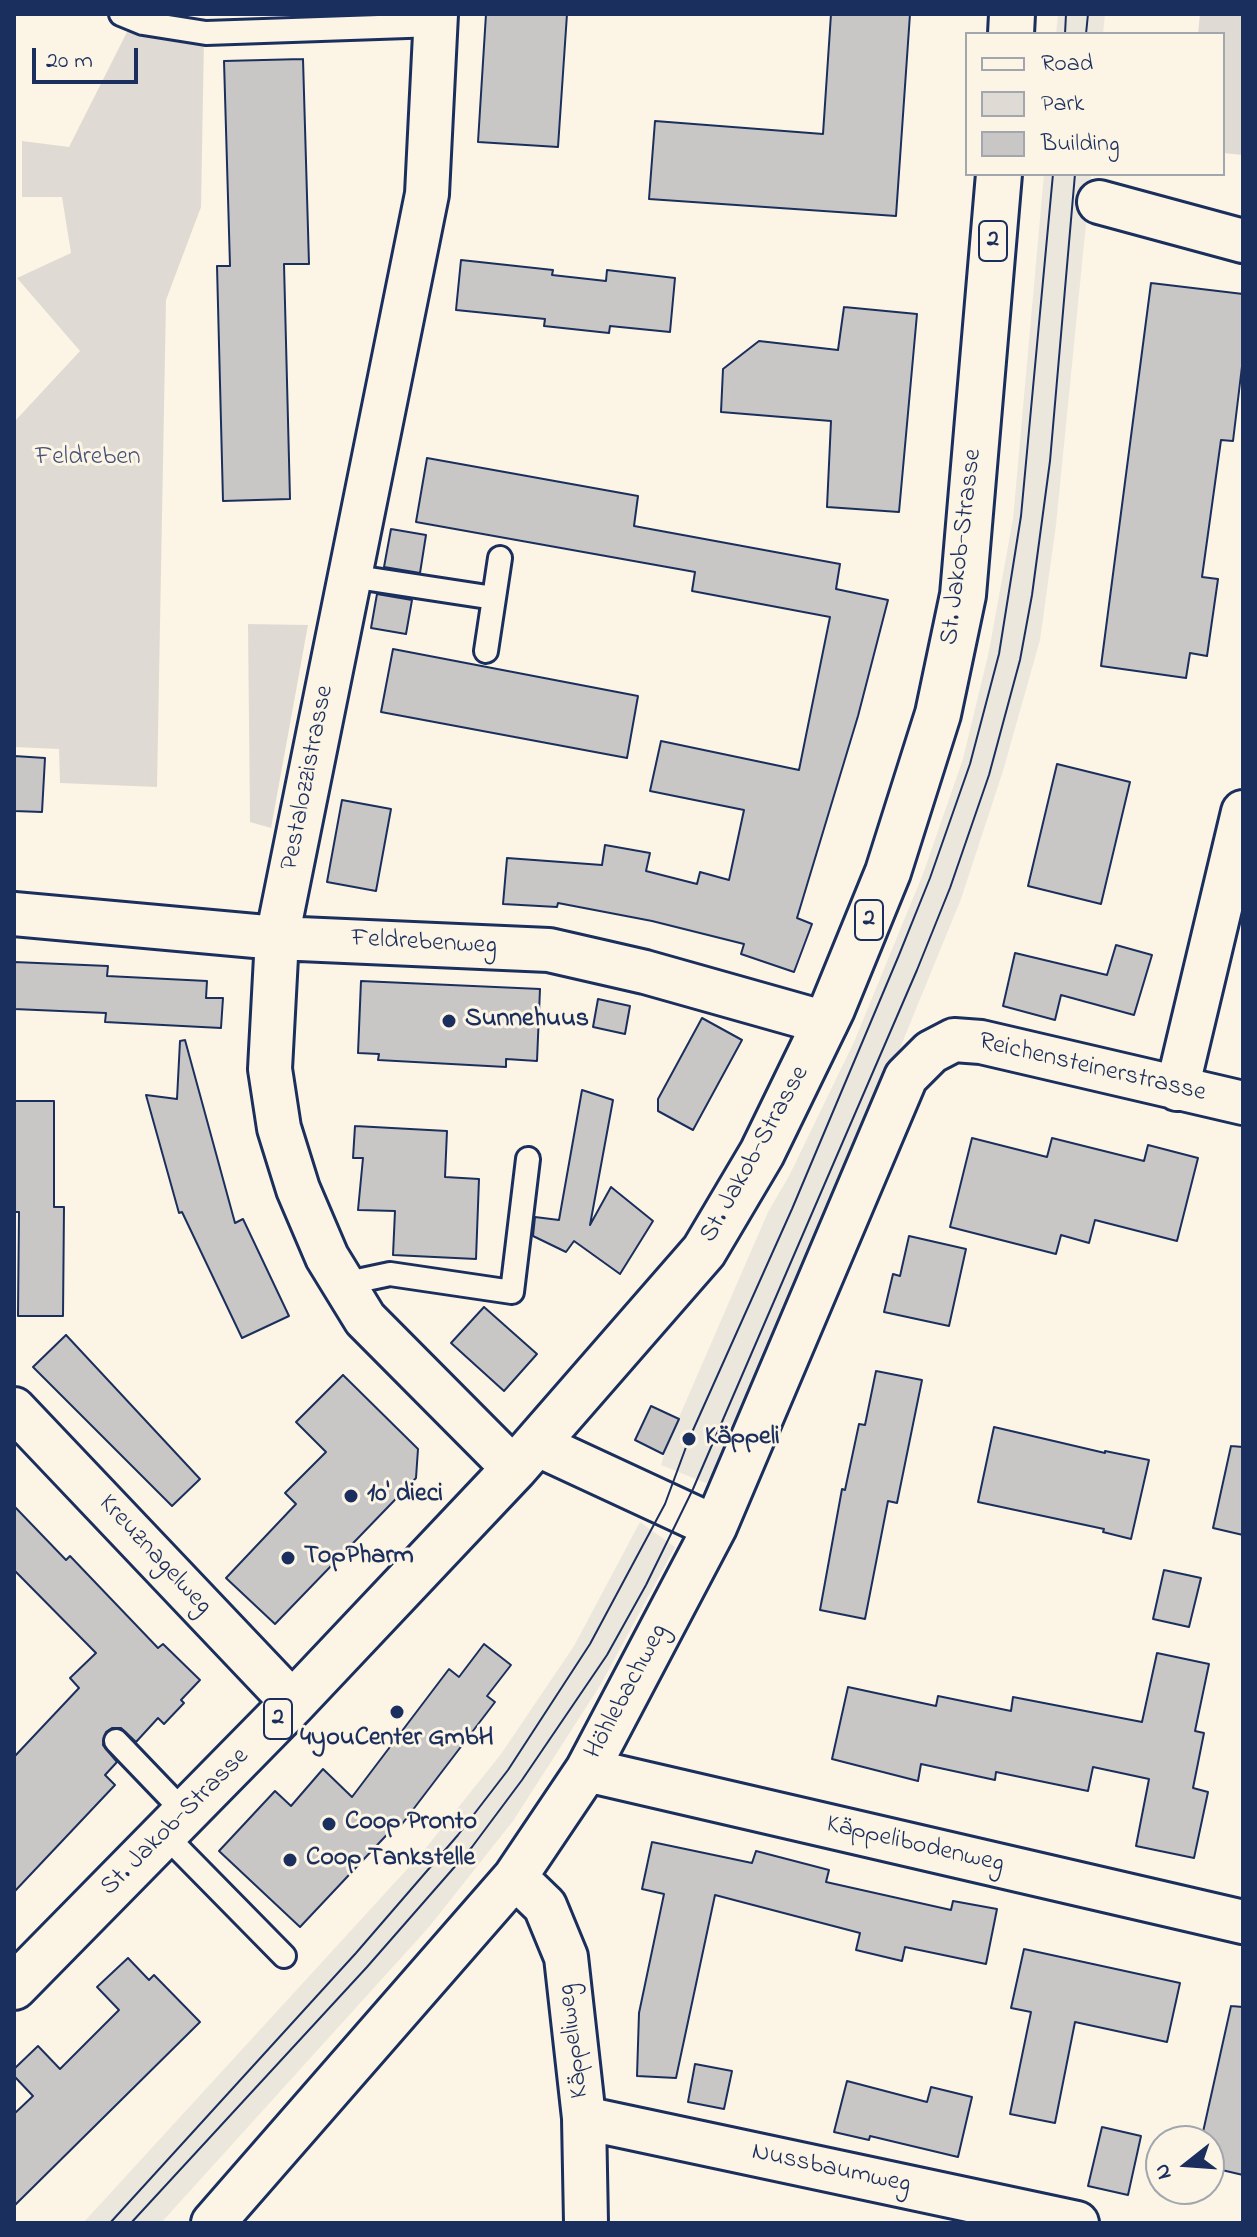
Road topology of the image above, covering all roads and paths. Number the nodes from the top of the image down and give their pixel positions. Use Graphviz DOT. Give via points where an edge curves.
graph roads {
  1 [pos="121,14"];
  2 [pos="436,20"];
  3 [pos="999,176"];
  4 [pos="1099,202"];
  5 [pos="1243,241"];
  6 [pos="500,558"];
  7 [pos="350,576"];
  8 [pos="494,598"];
  9 [pos="486,651"];
  10 [pos="1243,812"];
  11 [pos="14,914"];
  12 [pos="277,938"];
  13 [pos="826,1023"];
  14 [pos="906,1077"];
  15 [pos="1177,1089"];
  16 [pos="1243,1103"];
  17 [pos="528,1159"];
  18 [pos="343,1284"];
  19 [pos="14,1409"];
  20 [pos="525,1457"];
  21 [pos="715,1527"];
  22 [pos="293,1703"];
  23 [pos="116,1741"];
  24 [pos="587,1770"];
  25 [pos="175,1824"];
  26 [pos="515,1877"];
  27 [pos="1243,1922"];
  28 [pos="284,1956"];
  29 [pos="14,1987"];
  30 [pos="584,2118"];
  31 [pos="213,2223"];
  32 [pos="586,2223"];
  33 [pos="1077,2223"];
  1 -- 2 [label="lane" via="206,33"];
  2 -- 7 [label="street, Pestalozzistrasse" via="427,194"];
  3 -- 13 [label="main road, St. Jakob-Strasse / 2" via="960,610 938,714 888,872"];
  4 -- 5 [label="street"];
  6 -- 8 [label="lane"];
  7 -- 8 [label="lane"];
  7 -- 12 [label="street, Pestalozzistrasse"];
  8 -- 9 [label="lane"];
  10 -- 15 [label="street"];
  11 -- 12 [label="street, Feldrebenweg"];
  12 -- 13 [label="street, Feldrebenweg" via="549,950"];
  12 -- 18 [label="street, Pestalozzistrasse" via="270,1069 279,1128 298,1189"];
  13 -- 20 [label="main road, St. Jakob-Strasse / 2" via="762,1153 704,1251"];
  14 -- 15 [label="street, Reichensteinerstrasse" via="931,1052 954,1040"];
  14 -- 21 [label="street, Höhlebachweg"];
  15 -- 16 [label="street, Reichensteinerstrasse"];
  17 -- 18 [label="lane" via="512,1292 390,1274"];
  18 -- 20 [label="street, Pestalozzistrasse" via="365,1319"];
  19 -- 22 [label="street, Kreuznagelweg"];
  20 -- 21 [label="street"];
  20 -- 22 [label="main road, St. Jakob-Strasse / 2"];
  21 -- 24 [label="street, Höhlebachweg"];
  22 -- 25 [label="main road, St. Jakob-Strasse / 2"];
  23 -- 25 [label="lane"];
  24 -- 26 [label="street, Höhlebachweg"];
  24 -- 27 [label="street, Käppelibodenweg"];
  25 -- 28 [label="lane"];
  25 -- 29 [label="main road, St. Jakob-Strasse / 2"];
  26 -- 30 [label="street, Käppeliweg" via="545,1906 566,1957"];
  26 -- 31 [label="street, Höhlebachweg"];
  30 -- 32 [label="street, Käppeliweg"];
  30 -- 33 [label="street, Nussbaumweg"];
}
